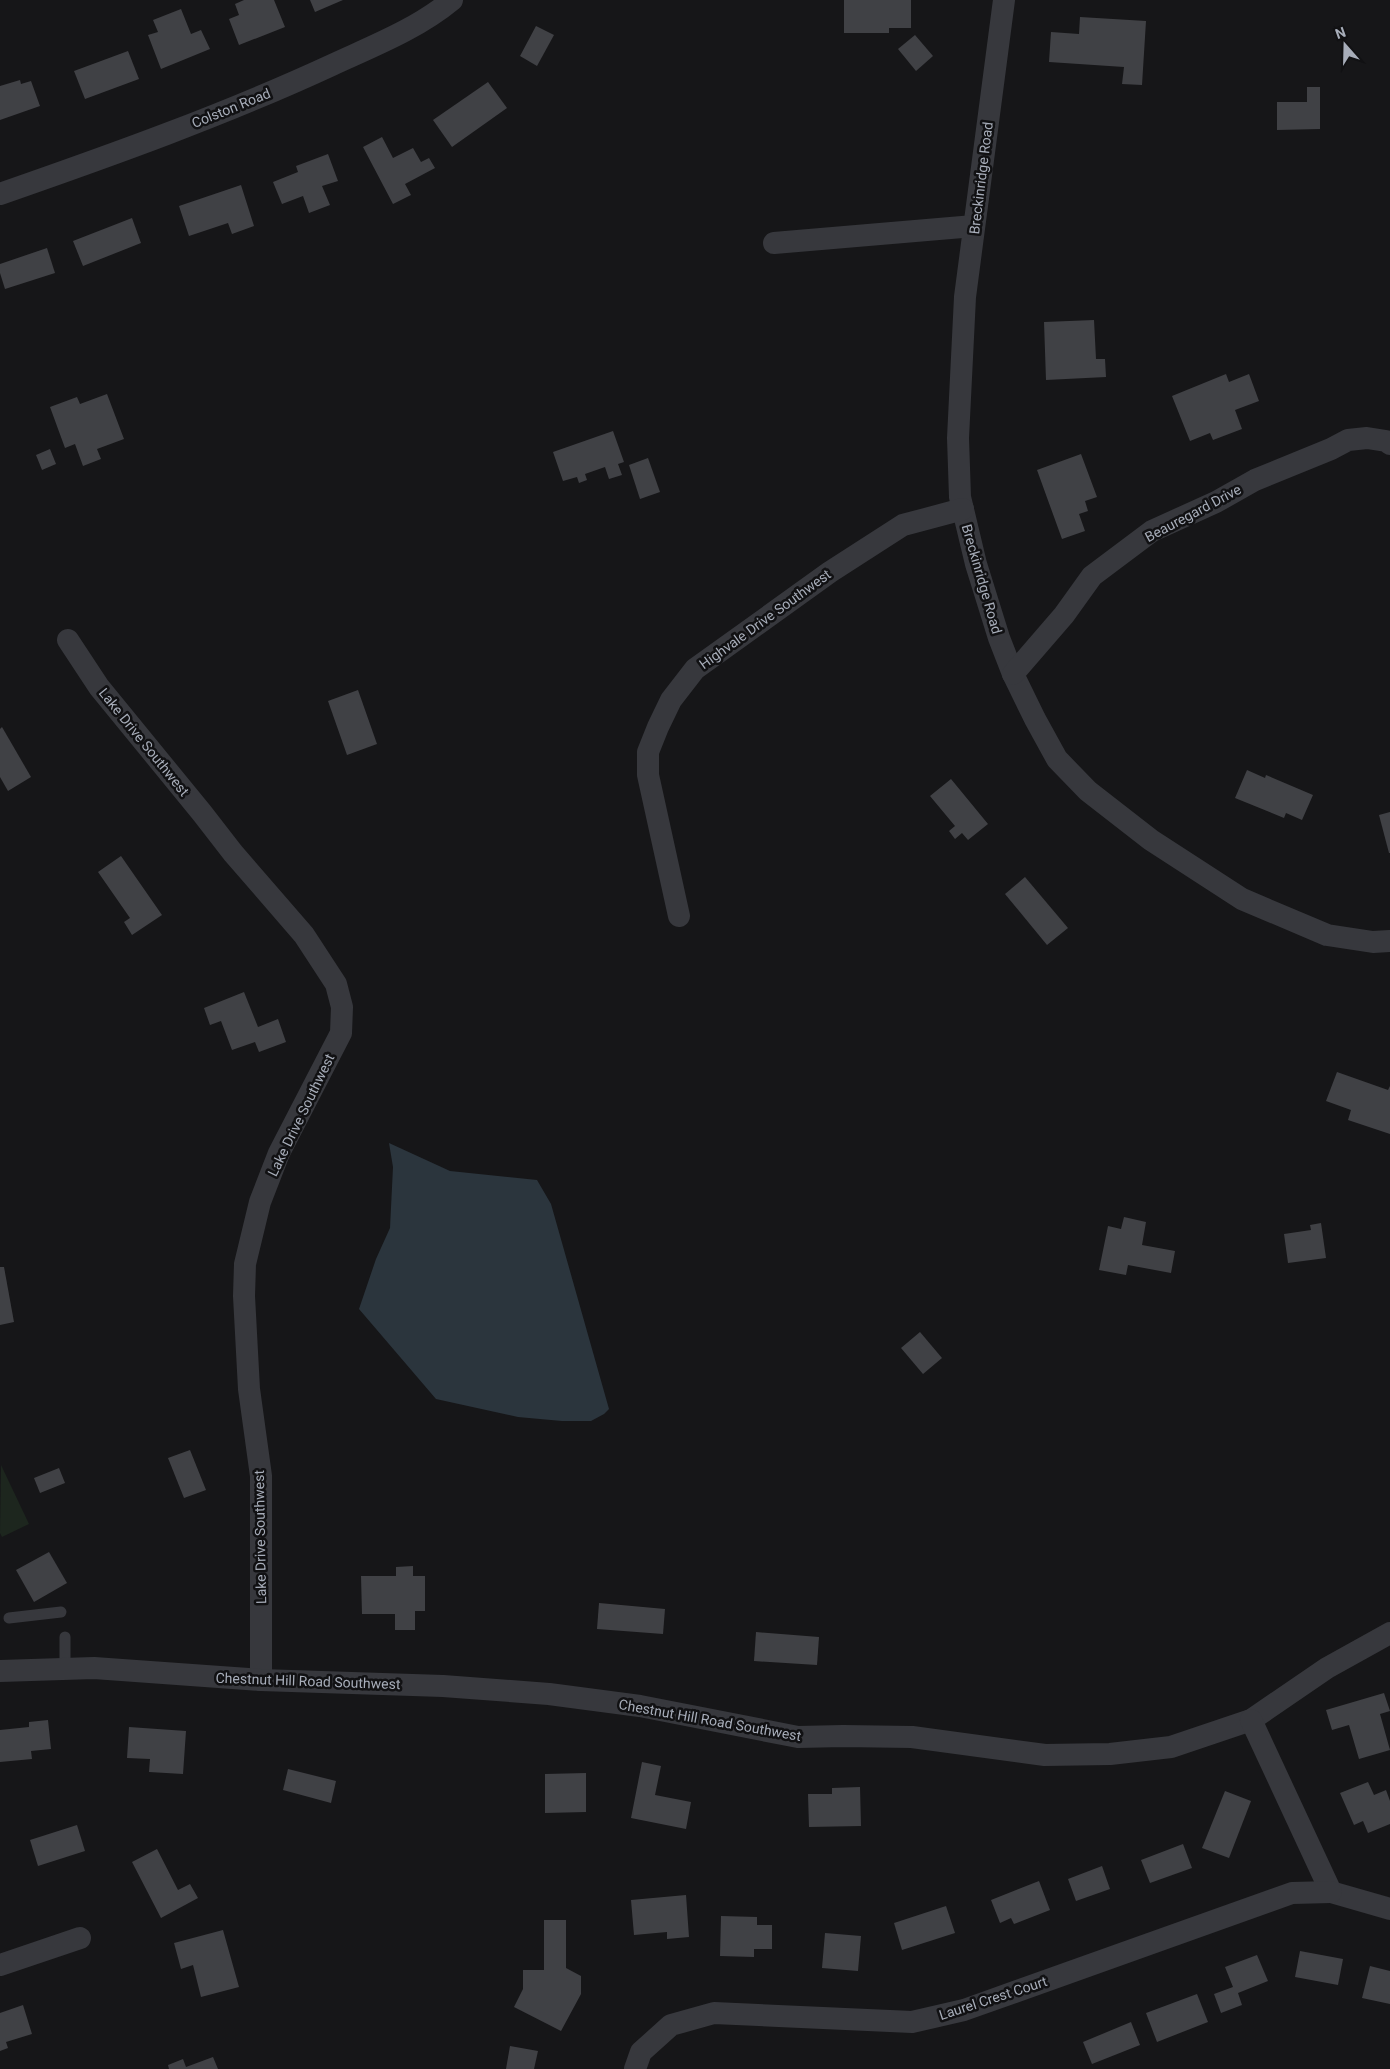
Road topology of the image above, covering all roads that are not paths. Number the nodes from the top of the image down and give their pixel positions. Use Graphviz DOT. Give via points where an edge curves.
graph roads {
  1 [pos="452,0"];
  2 [pos="1004,0"];
  3 [pos="0,194"];
  4 [pos="974,226"];
  5 [pos="774,243"];
  6 [pos="1390,444"];
  7 [pos="963,509"];
  8 [pos="68,640"];
  9 [pos="1014,674"];
  10 [pos="679,916"];
  11 [pos="1390,941"];
  12 [pos="60,1612"];
  13 [pos="9,1618"];
  14 [pos="1390,1633"];
  15 [pos="65,1637"];
  16 [pos="65,1669"];
  17 [pos="0,1671"];
  18 [pos="261,1680"];
  19 [pos="1251,1720"];
  20 [pos="1331,1892"];
  21 [pos="1390,1909"];
  22 [pos="80,1938"];
  23 [pos="0,1965"];
  24 [pos="635,2069"];
  1 -- 3 [label="street, Colston Road" via="407,30 282,88 113,155"];
  2 -- 4 [label="street, Breckinridge Road"];
  4 -- 5 [label="street"];
  4 -- 7 [label="street, Breckinridge Road" via="965,297 958,438"];
  6 -- 9 [label="street, Beauregard Drive" via="1367,438 1348,440 1262,477 1152,531 1092,576"];
  7 -- 9 [label="street, Breckinridge Road" via="976,564"];
  7 -- 10 [label="street, Highvale Drive Southwest" via="902,526 830,572 695,669 672,700 648,752 648,775"];
  8 -- 18 [label="street, Lake Drive Southwest" via="99,687 304,936 336,984 342,1007 341,1033 280,1153 260,1202 245,1264 248,1389 261,1476"];
  9 -- 11 [label="street, Breckinridge Road" via="1058,759 1088,790 1151,840 1242,899 1327,935 1373,942"];
  12 -- 13 [label="lane"];
  14 -- 19 [label="street, Chestnut Hill Road Southwest" via="1327,1668"];
  15 -- 16 [label="lane"];
  16 -- 17 [label="street, Chestnut Hill Road Southwest"];
  16 -- 18 [label="street, Chestnut Hill Road Southwest" via="94,1668"];
  18 -- 19 [label="street, Chestnut Hill Road Southwest" via="443,1686 549,1694 640,1706 798,1738 912,1737 1045,1755 1110,1754 1171,1747"];
  19 -- 20 [label="street"];
  20 -- 21 [label="street, Laurel Crest Court"];
  20 -- 24 [label="street, Laurel Crest Court" via="1292,1893 964,2010 912,2022 714,2013 671,2025 641,2052"];
  22 -- 23 [label="street"];
}
